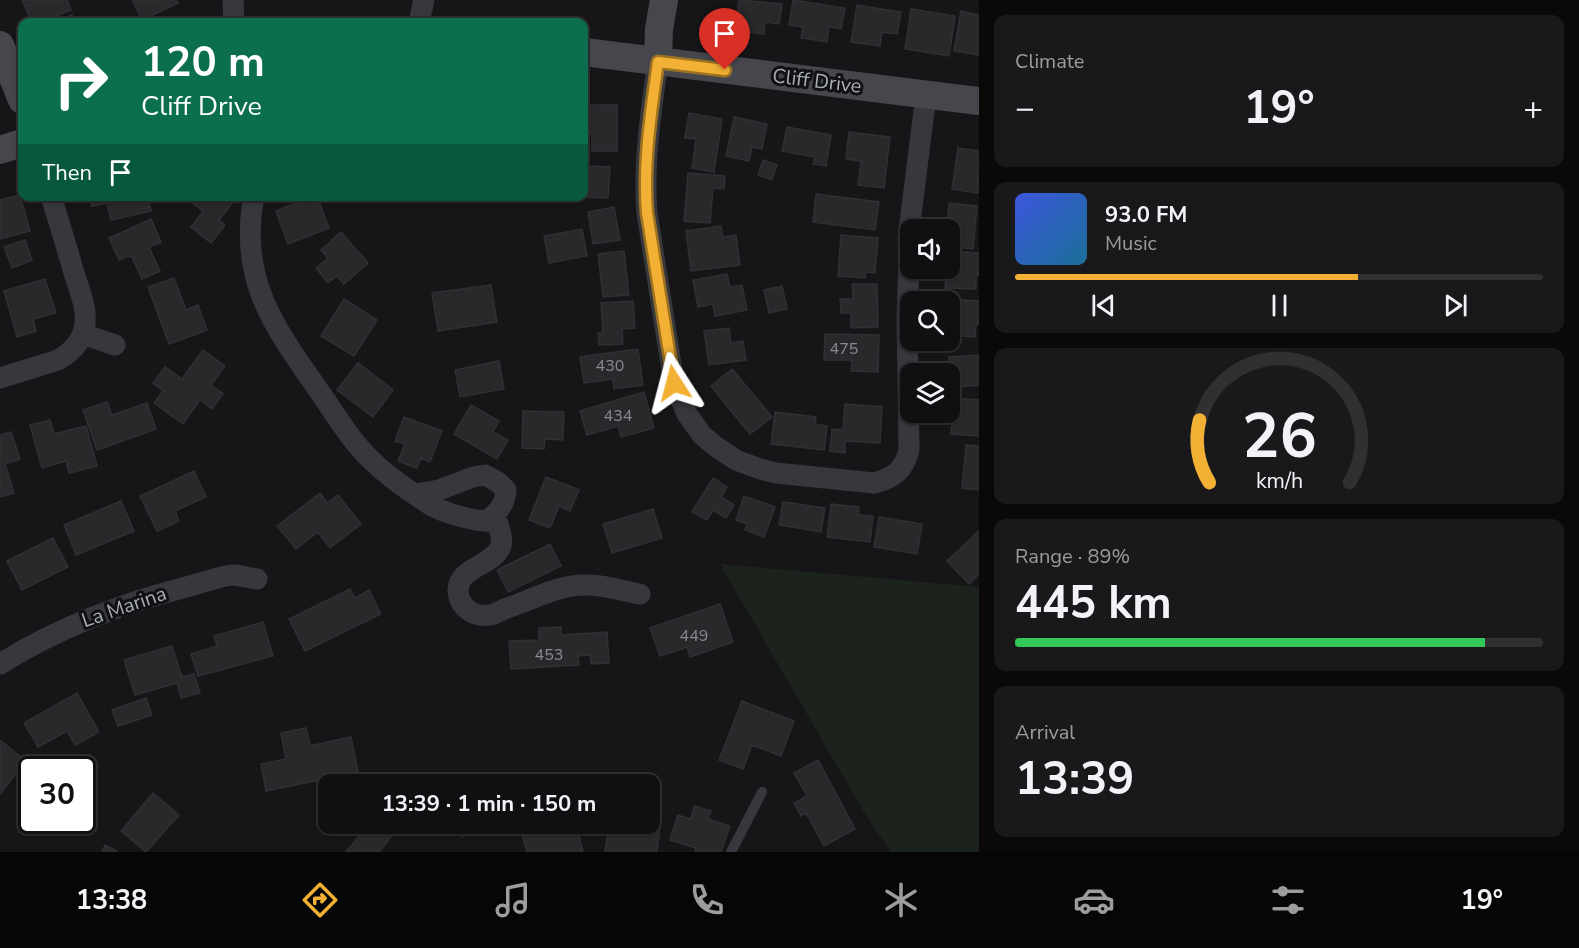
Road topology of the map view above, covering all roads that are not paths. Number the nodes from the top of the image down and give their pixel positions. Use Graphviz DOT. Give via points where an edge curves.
graph roads {
  1 [pos="233,0"];
  2 [pos="424,0"];
  3 [pos="664,0"];
  4 [pos="234,18"];
  5 [pos="420,18"];
  6 [pos="0,45"];
  7 [pos="588,53"];
  8 [pos="658,62"];
  9 [pos="18,90"];
  10 [pos="926,95"];
  11 [pos="979,101"];
  12 [pos="18,144"];
  13 [pos="0,150"];
  14 [pos="53,201"];
  15 [pos="253,201"];
  16 [pos="83,334"];
  17 [pos="115,345"];
  18 [pos="0,378"];
  19 [pos="415,494"];
  20 [pos="488,520"];
  21 [pos="257,579"];
  22 [pos="640,594"];
  23 [pos="0,664"];
  24 [pos="762,792"];
  25 [pos="731,852"];
  1 -- 4 [label="street"];
  2 -- 5 [label="street"];
  3 -- 8 [label="main road"];
  6 -- 9 [label="main road"];
  7 -- 8 [label="main road, Cliff Drive"];
  8 -- 10 [label="main road, Cliff Drive"];
  8 -- 10 [label="street" via="645,196 674,383 687,414 715,446 736,460 788,474 874,483 893,476 906,460 908,240"];
  10 -- 11 [label="main road, Cliff Drive"];
  12 -- 13 [label="main road"];
  14 -- 16 [label="street" via="84,305"];
  15 -- 19 [label="street" via="252,257 272,320 358,446"];
  16 -- 17 [label="street"];
  16 -- 18 [label="street" via="73,350 58,360"];
  19 -- 20 [label="street" via="457,516"];
  19 -- 20 [label="street" via="485,475 506,490 500,511"];
  20 -- 22 [label="street" via="498,524 501,545 490,559 462,578 458,586 458,596 469,611 489,615 573,586 592,585"];
  21 -- 23 [label="street, La Marina" via="233,575 121,606 73,625"];
  24 -- 25 [label="lane"];
}
